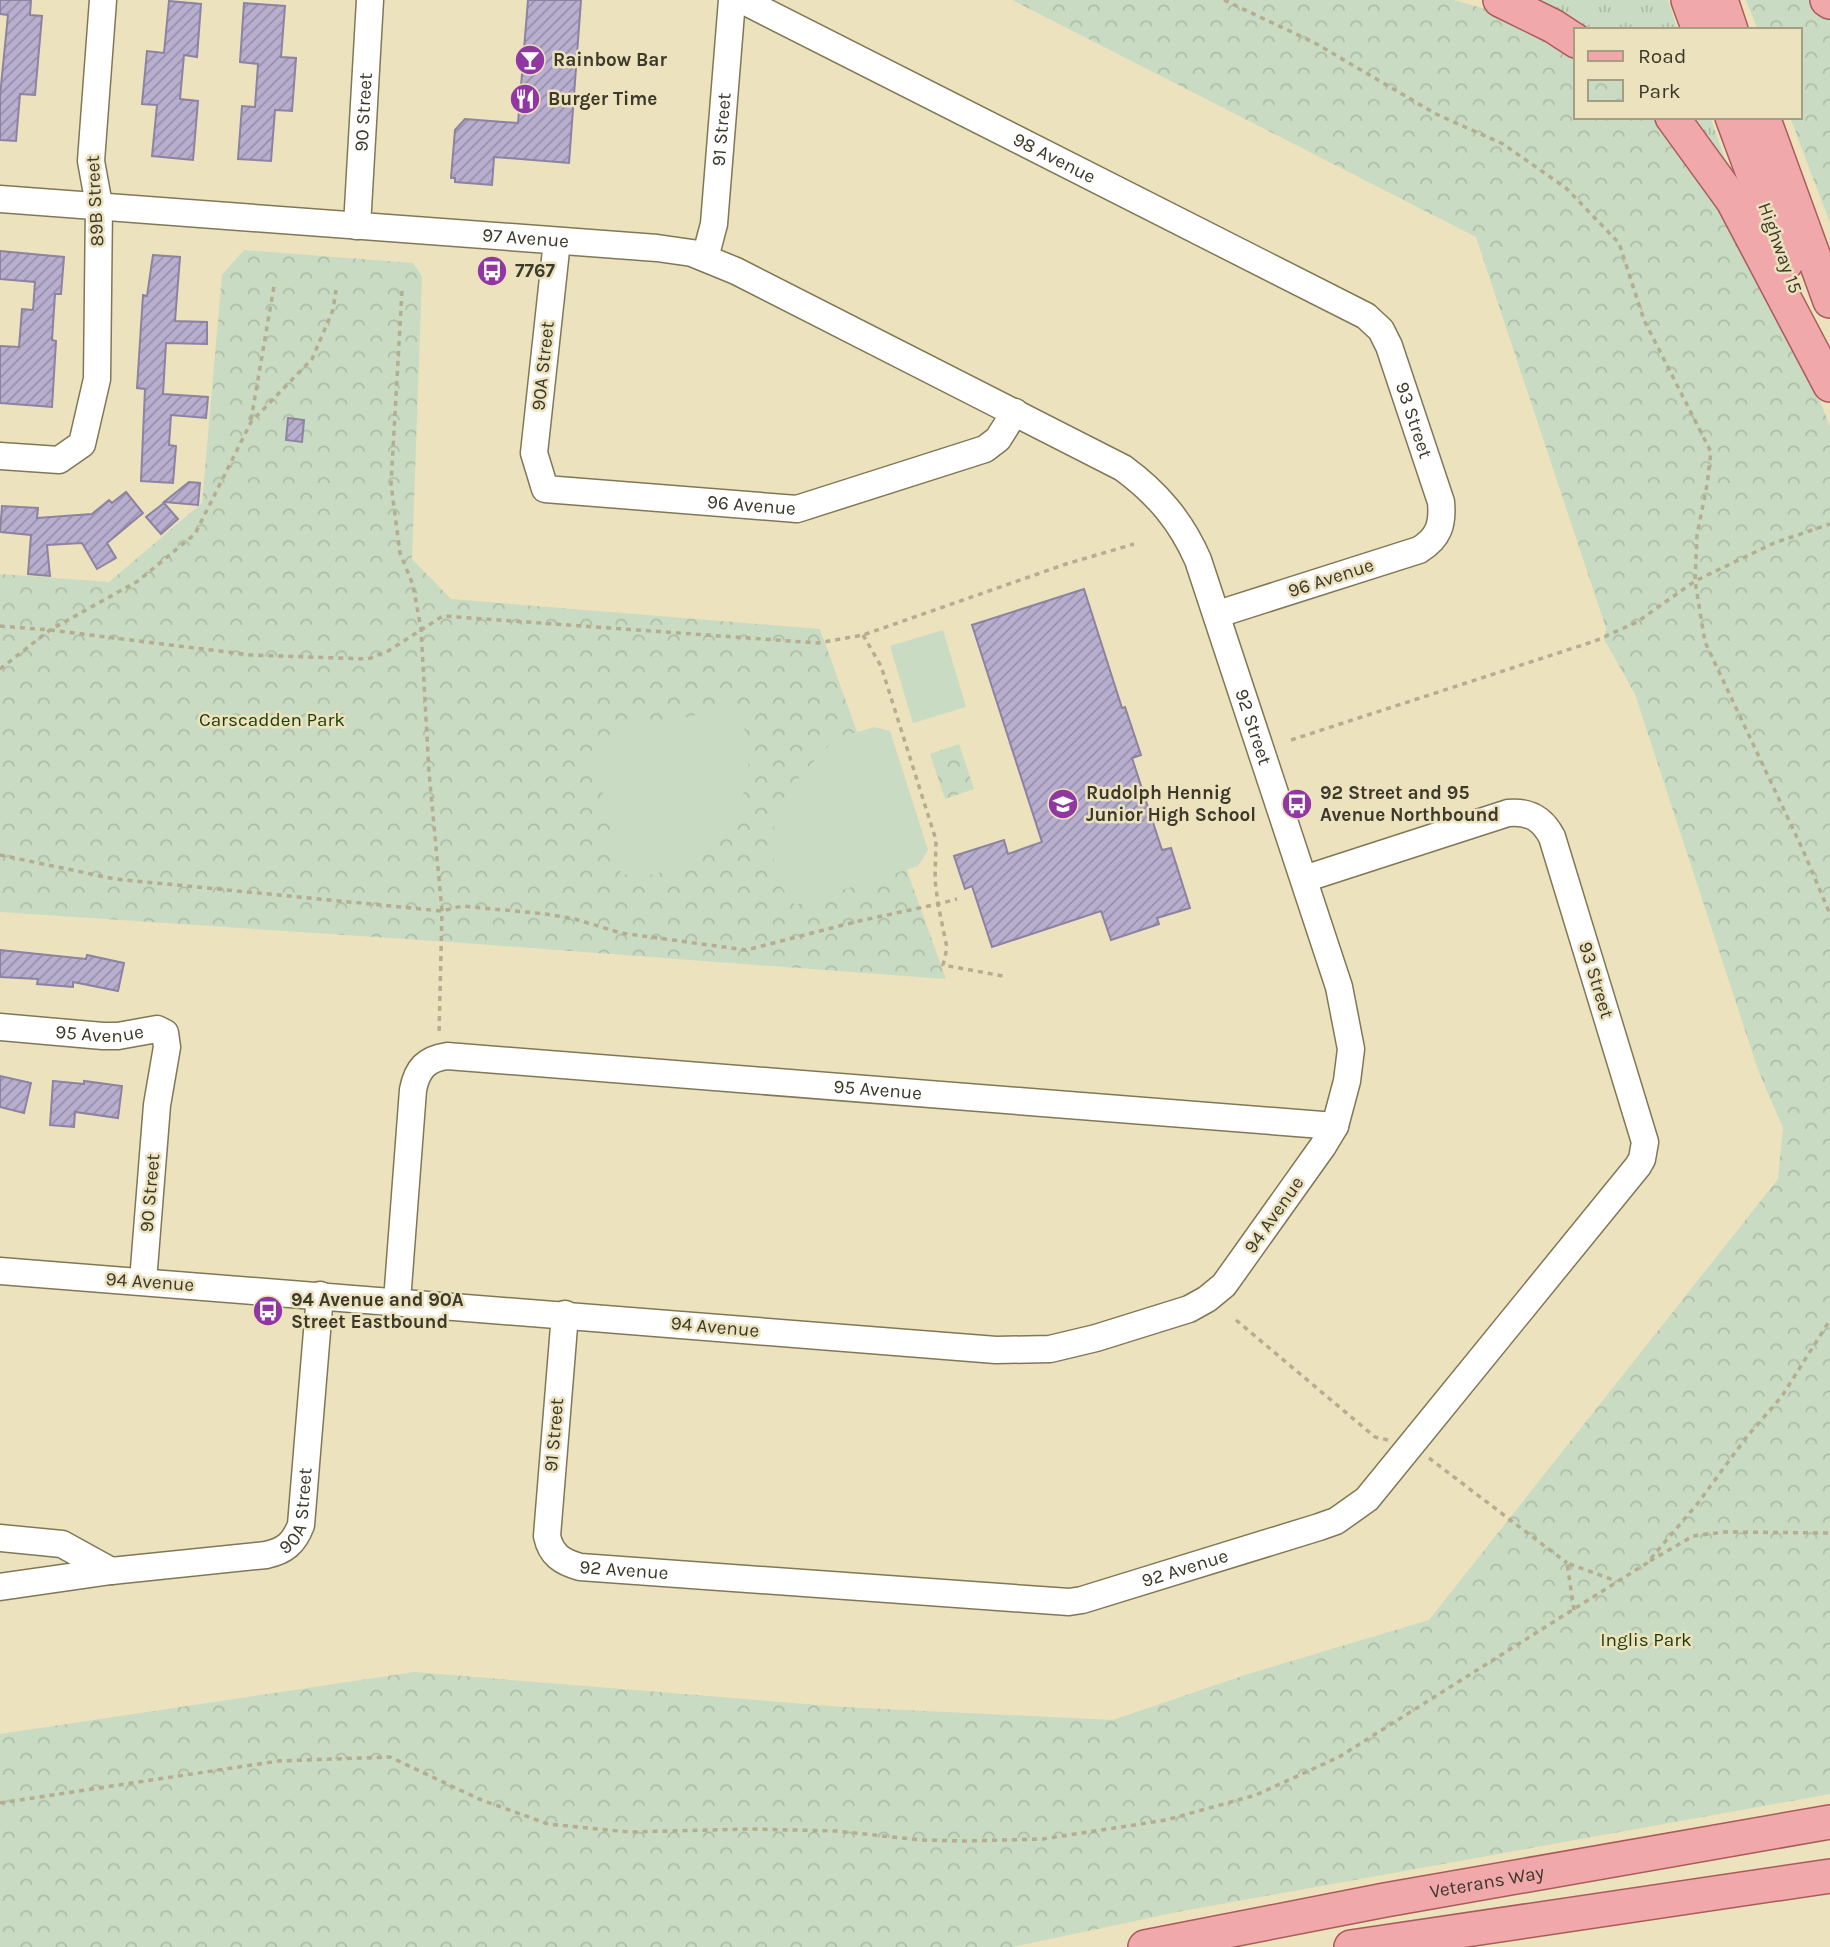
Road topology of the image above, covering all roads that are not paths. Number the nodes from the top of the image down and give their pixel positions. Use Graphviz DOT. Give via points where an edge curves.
graph roads {
  1 [pos="103,0"];
  2 [pos="370,0"];
  3 [pos="732,0"];
  4 [pos="742,0"];
  5 [pos="1500,0"];
  6 [pos="1688,0"];
  7 [pos="1721,0"];
  8 [pos="1698,28"];
  9 [pos="1730,28"];
  10 [pos="1574,40"];
  11 [pos="1673,119"];
  12 [pos="1733,119"];
  13 [pos="1764,119"];
  14 [pos="0,199"];
  15 [pos="99,205"];
  16 [pos="358,226"];
  17 [pos="557,242"];
  18 [pos="705,258"];
  19 [pos="1830,301"];
  20 [pos="1366,316"];
  21 [pos="1830,377"];
  22 [pos="1830,385"];
  23 [pos="1015,412"];
  24 [pos="0,456"];
  25 [pos="545,489"];
  26 [pos="1438,532"];
  27 [pos="1218,614"];
  28 [pos="1304,879"];
  29 [pos="0,1027"];
  30 [pos="158,1105"];
  31 [pos="1335,1126"];
  32 [pos="1644,1152"];
  33 [pos="0,1271"];
  34 [pos="143,1281"];
  35 [pos="320,1295"];
  36 [pos="397,1301"];
  37 [pos="565,1314"];
  38 [pos="0,1538"];
  39 [pos="554,1554"];
  40 [pos="111,1572"];
  41 [pos="0,1587"];
  42 [pos="1830,1822"];
  43 [pos="1830,1862"];
  44 [pos="1830,1876"];
  45 [pos="1761,1887"];
  46 [pos="1145,1947"];
  47 [pos="1352,1947"];
  1 -- 15 [label="street, 89B Street" via="91,162"];
  2 -- 16 [label="street, 90 Street"];
  3 -- 18 [label="street, 91 Street" via="714,224"];
  4 -- 20 [label="street, 98 Avenue"];
  5 -- 10 [label="main road"];
  6 -- 8 [label="main road"];
  7 -- 9 [label="main road"];
  11 -- 22 [label="main road" via="1733,201"];
  12 -- 21 [label="main road, Highway 15"];
  13 -- 19 [label="main road, Highway 15"];
  14 -- 15 [label="street, 97 Avenue"];
  15 -- 16 [label="street, 97 Avenue"];
  15 -- 24 [label="street, 89B Street" via="97,379 82,444 59,460"];
  16 -- 17 [label="street, 97 Avenue"];
  17 -- 18 [label="street, 97 Avenue" via="677,250"];
  17 -- 25 [label="street, 90A Street" via="534,453"];
  18 -- 23 [label="street, 97 Avenue"];
  20 -- 26 [label="street, 93 Street" via="1381,330 1393,359 1441,502"];
  23 -- 25 [label="street, 96 Avenue" via="998,439 985,449 797,509"];
  23 -- 27 [label="street, 92 Street" via="1123,468 1159,499 1191,544"];
  26 -- 27 [label="street, 96 Avenue" via="1419,550"];
  27 -- 28 [label="street, 92 Street"];
  28 -- 31 [label="street, 92 Street" via="1349,1033 1348,1081"];
  28 -- 32 [label="street, 93 Street" via="1508,813 1540,820 1552,836 1642,1129"];
  29 -- 30 [label="street, 95 Avenue" via="118,1036 162,1030 168,1041"];
  30 -- 34 [label="street, 90 Street"];
  31 -- 36 [label="street, 95 Avenue" via="447,1056 430,1061 415,1078"];
  31 -- 37 [label="street, 94 Avenue" via="1216,1293 1189,1309 1074,1344 996,1350"];
  32 -- 39 [label="street, 92 Avenue" via="1367,1499 1336,1521 1069,1602 580,1567"];
  33 -- 34 [label="street, 94 Avenue"];
  34 -- 35 [label="street, 94 Avenue"];
  35 -- 36 [label="street, 94 Avenue"];
  35 -- 40 [label="street, 90A Street" via="300,1525 292,1542 278,1553"];
  36 -- 37 [label="street, 94 Avenue"];
  37 -- 39 [label="street, 91 Street" via="547,1525"];
  38 -- 40 [label="street" via="62,1544"];
  40 -- 41 [label="street"];
  42 -- 46 [label="main road, Veterans Way"];
  43 -- 45 [label="main road" via="1780,1872"];
  44 -- 45 [label="main road"];
  45 -- 47 [label="main road"];
}
